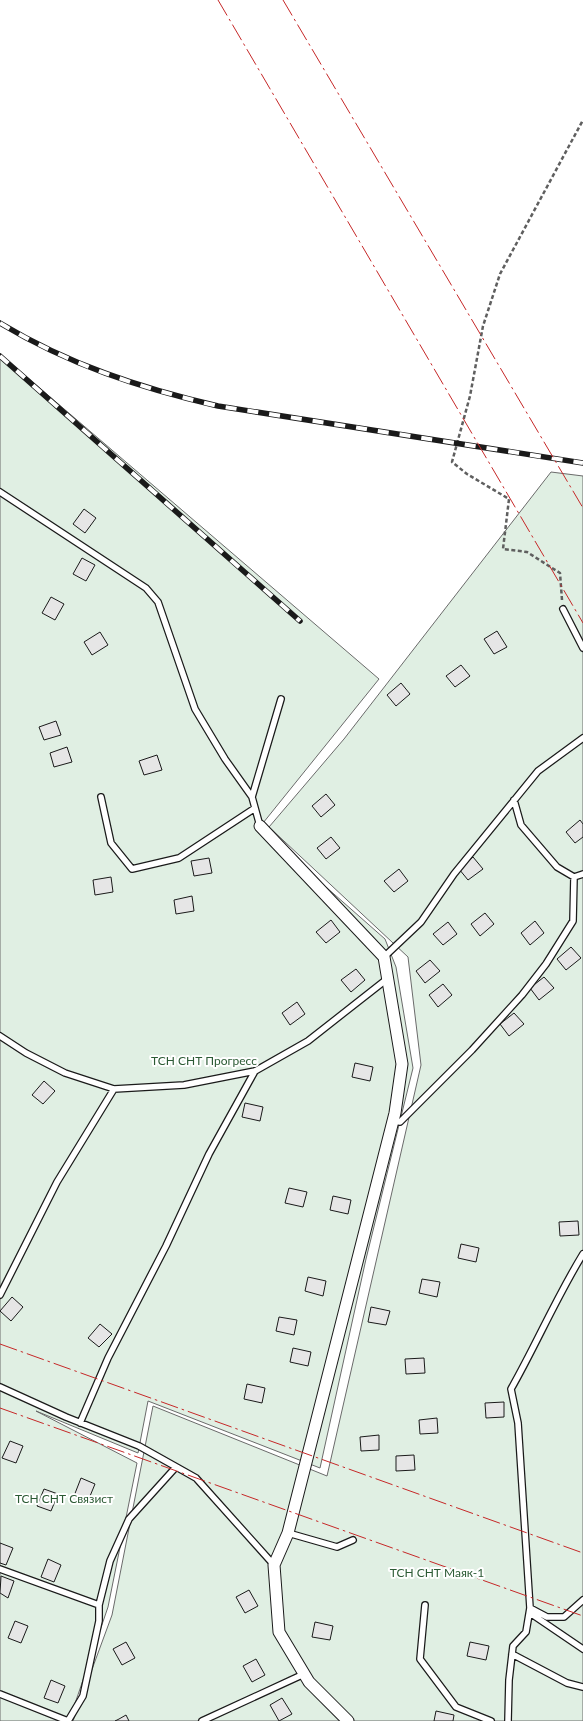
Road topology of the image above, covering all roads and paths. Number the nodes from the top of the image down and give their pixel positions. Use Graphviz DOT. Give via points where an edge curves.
graph roads {
  1 [pos="583,120"];
  2 [pos="0,492"];
  3 [pos="563,609"];
  4 [pos="583,648"];
  5 [pos="281,699"];
  6 [pos="583,738"];
  7 [pos="252,796"];
  8 [pos="101,797"];
  9 [pos="514,800"];
  10 [pos="255,808"];
  11 [pos="260,826"];
  12 [pos="583,874"];
  13 [pos="574,877"];
  14 [pos="384,957"];
  15 [pos="388,978"];
  16 [pos="0,1036"];
  17 [pos="255,1072"];
  18 [pos="114,1089"];
  19 [pos="392,1121"];
  20 [pos="583,1254"];
  21 [pos="0,1295"];
  22 [pos="0,1387"];
  23 [pos="80,1423"];
  24 [pos="176,1467"];
  25 [pos="288,1533"];
  26 [pos="353,1540"];
  27 [pos="274,1565"];
  28 [pos="0,1569"];
  29 [pos="583,1600"];
  30 [pos="98,1605"];
  31 [pos="425,1605"];
  32 [pos="530,1610"];
  33 [pos="583,1649"];
  34 [pos="512,1654"];
  35 [pos="304,1674"];
  36 [pos="583,1687"];
  37 [pos="0,1694"];
  38 [pos="68,1721"];
  39 [pos="202,1721"];
  40 [pos="348,1721"];
  41 [pos="491,1721"];
  42 [pos="508,1721"];
  1 -- 3 [label="path" via="500,274 483,326 470,396 452,462 509,499 503,549 527,552 560,573"];
  2 -- 7 [label="lane" via="146,588 158,602 195,709"];
  3 -- 4 [label="lane"];
  5 -- 7 [label="lane"];
  6 -- 9 [label="lane" via="538,771"];
  7 -- 10 [label="lane"];
  8 -- 10 [label="lane" via="111,843 132,869 178,858"];
  9 -- 13 [label="lane" via="521,825 557,867"];
  9 -- 14 [label="lane" via="454,874 421,922"];
  10 -- 11 [label="lane"];
  11 -- 14 [label="street"];
  12 -- 13 [label="lane"];
  13 -- 19 [label="lane" via="572,921 546,964 472,1050 400,1122"];
  14 -- 15 [label="street"];
  15 -- 17 [label="lane" via="308,1041"];
  15 -- 19 [label="street" via="402,1064"];
  16 -- 18 [label="lane" via="65,1072"];
  17 -- 18 [label="lane" via="184,1085"];
  17 -- 23 [label="lane" via="209,1154 108,1358"];
  18 -- 21 [label="lane" via="57,1182"];
  19 -- 25 [label="street"];
  20 -- 32 [label="lane" via="511,1389 518,1423"];
  22 -- 23 [label="lane"];
  23 -- 24 [label="lane" via="139,1446"];
  24 -- 27 [label="lane" via="196,1478"];
  24 -- 30 [label="lane" via="129,1519 110,1561"];
  25 -- 26 [label="lane" via="337,1547"];
  25 -- 27 [label="street"];
  27 -- 35 [label="street" via="279,1632"];
  28 -- 30 [label="lane"];
  29 -- 32 [label="lane" via="564,1616 547,1617"];
  30 -- 38 [label="lane" via="99,1621 84,1696"];
  31 -- 41 [label="lane" via="420,1659 456,1707"];
  32 -- 33 [label="lane"];
  32 -- 34 [label="lane" via="526,1632 513,1646"];
  34 -- 36 [label="lane" via="567,1683"];
  34 -- 42 [label="lane"];
  35 -- 39 [label="lane"];
  35 -- 40 [label="street"];
  37 -- 38 [label="lane"];
}
